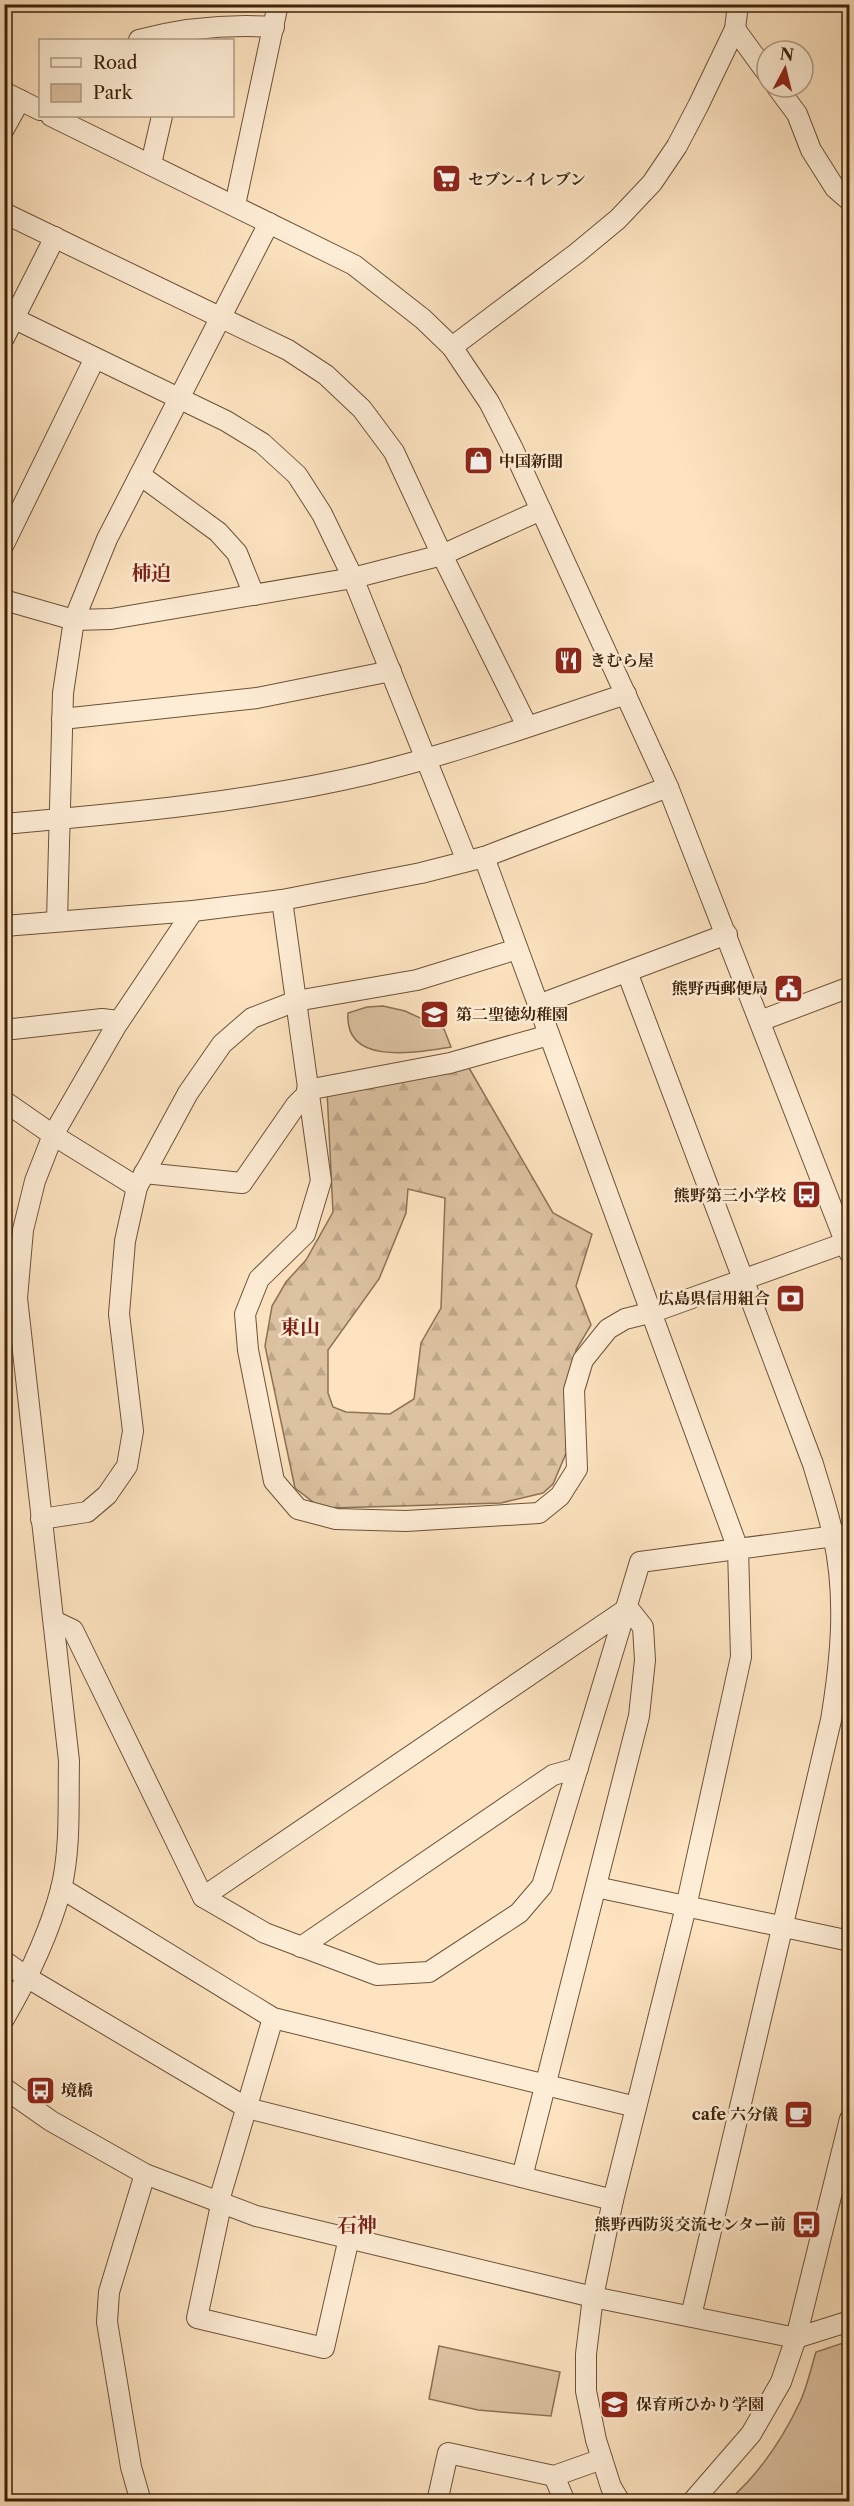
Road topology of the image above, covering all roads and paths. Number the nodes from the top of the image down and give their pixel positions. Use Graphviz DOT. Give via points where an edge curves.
graph roads {
  1 [pos="279,4"];
  2 [pos="738,4"];
  3 [pos="274,27"];
  4 [pos="735,29"];
  5 [pos="179,36"];
  6 [pos="149,39"];
  7 [pos="755,56"];
  8 [pos="786,99"];
  9 [pos="32,104"];
  10 [pos="58,117"];
  11 [pos="162,117"];
  12 [pos="4,129"];
  13 [pos="151,164"];
  14 [pos="849,201"];
  15 [pos="235,205"];
  16 [pos="4,213"];
  17 [pos="269,223"];
  18 [pos="55,237"];
  19 [pos="221,318"];
  20 [pos="15,319"];
  21 [pos="4,338"];
  22 [pos="452,347"];
  23 [pos="95,358"];
  24 [pos="180,399"];
  25 [pos="140,475"];
  26 [pos="541,510"];
  27 [pos="4,544"];
  28 [pos="442,555"];
  29 [pos="353,578"];
  30 [pos="254,595"];
  31 [pos="4,600"];
  32 [pos="74,620"];
  33 [pos="391,671"];
  34 [pos="626,694"];
  35 [pos="62,719"];
  36 [pos="527,726"];
  37 [pos="426,759"];
  38 [pos="668,787"];
  39 [pos="60,819"];
  40 [pos="4,824"];
  41 [pos="475,859"];
  42 [pos="282,900"];
  43 [pos="193,911"];
  44 [pos="57,921"];
  45 [pos="4,926"];
  46 [pos="727,934"];
  47 [pos="517,949"];
  48 [pos="627,972"];
  49 [pos="849,987"];
  50 [pos="296,1001"];
  51 [pos="538,1005"];
  52 [pos="119,1021"];
  53 [pos="760,1021"];
  54 [pos="4,1030"];
  55 [pos="549,1035"];
  56 [pos="307,1092"];
  57 [pos="4,1101"];
  58 [pos="53,1135"];
  59 [pos="141,1180"];
  60 [pos="847,1249"];
  61 [pos="744,1280"];
  62 [pos="653,1312"];
  63 [pos="41,1519"];
  64 [pos="841,1535"];
  65 [pos="738,1549"];
  66 [pos="628,1608"];
  67 [pos="54,1621"];
  68 [pos="578,1768"];
  69 [pos="596,1887"];
  70 [pos="61,1888"];
  71 [pos="203,1897"];
  72 [pos="686,1907"];
  73 [pos="783,1927"];
  74 [pos="849,1941"];
  75 [pos="301,1947"];
  76 [pos="4,1960"];
  77 [pos="28,1978"];
  78 [pos="273,2018"];
  79 [pos="4,2019"];
  80 [pos="546,2085"];
  81 [pos="4,2088"];
  82 [pos="636,2107"];
  83 [pos="247,2108"];
  84 [pos="849,2119"];
  85 [pos="145,2174"];
  86 [pos="522,2177"];
  87 [pos="613,2200"];
  88 [pos="220,2204"];
  89 [pos="349,2238"];
  90 [pos="593,2297"];
  91 [pos="691,2316"];
  92 [pos="849,2321"];
  93 [pos="796,2338"];
  94 [pos="602,2459"];
  95 [pos="554,2476"];
  96 [pos="141,2502"];
  97 [pos="437,2502"];
  98 [pos="565,2502"];
  99 [pos="620,2502"];
  100 [pos="692,2502"];
  1 -- 3 [label="street"];
  2 -- 4 [label="street"];
  3 -- 5 [label="street" via="233,24"];
  3 -- 15 [label="street"];
  4 -- 7 [label="street"];
  4 -- 22 [label="street" via="698,106 652,183 618,219 577,253"];
  5 -- 6 [label="street"];
  8 -- 14 [label="street" via="797,114 811,150 835,188"];
  9 -- 12 [label="street"];
  10 -- 13 [label="street"];
  11 -- 13 [label="street"];
  13 -- 15 [label="street"];
  15 -- 17 [label="street"];
  16 -- 18 [label="street"];
  17 -- 19 [label="street"];
  17 -- 22 [label="street" via="354,265"];
  18 -- 19 [label="street"];
  18 -- 20 [label="street"];
  19 -- 24 [label="street"];
  19 -- 28 [label="street" via="288,350 326,375 362,409 394,453"];
  20 -- 21 [label="street"];
  20 -- 23 [label="street"];
  22 -- 26 [label="street" via="489,402"];
  23 -- 24 [label="street"];
  23 -- 27 [label="street"];
  24 -- 25 [label="street"];
  24 -- 29 [label="street" via="262,442 297,475 322,514"];
  25 -- 30 [label="street" via="218,532 237,553"];
  25 -- 32 [label="street" via="107,539"];
  26 -- 28 [label="street"];
  26 -- 34 [label="street"];
  28 -- 29 [label="street"];
  28 -- 36 [label="street"];
  29 -- 30 [label="street"];
  29 -- 33 [label="street"];
  30 -- 32 [label="street" via="111,619"];
  31 -- 32 [label="street"];
  32 -- 35 [label="street"];
  33 -- 35 [label="street" via="256,698"];
  33 -- 37 [label="street"];
  34 -- 36 [label="street"];
  34 -- 38 [label="street"];
  35 -- 39 [label="street"];
  36 -- 37 [label="street"];
  37 -- 39 [label="street" via="246,799"];
  37 -- 41 [label="street"];
  38 -- 41 [label="street"];
  38 -- 46 [label="street"];
  39 -- 40 [label="street"];
  39 -- 44 [label="street"];
  41 -- 42 [label="street"];
  41 -- 47 [label="street"];
  42 -- 43 [label="street"];
  42 -- 50 [label="street"];
  43 -- 44 [label="street"];
  43 -- 52 [label="street"];
  44 -- 45 [label="street"];
  46 -- 48 [label="street"];
  46 -- 53 [label="street"];
  47 -- 50 [label="street" via="417,980"];
  47 -- 51 [label="street"];
  48 -- 51 [label="street"];
  48 -- 61 [label="street"];
  49 -- 53 [label="street"];
  50 -- 56 [label="street"];
  50 -- 59 [label="street" via="252,1018 222,1044 188,1093"];
  51 -- 55 [label="street"];
  52 -- 54 [label="street" via="102,1019"];
  52 -- 58 [label="street"];
  53 -- 60 [label="street"];
  55 -- 56 [label="street" via="450,1063"];
  55 -- 62 [label="street"];
  56 -- 59 [label="street" via="243,1183"];
  56 -- 62 [label="street" via="321,1181 305,1234 259,1279 245,1314 248,1350 274,1481 298,1509 336,1519 406,1521 539,1513 560,1496 577,1469 574,1390 584,1360 608,1329 625,1319"];
  57 -- 58 [label="street"];
  58 -- 59 [label="street"];
  58 -- 63 [label="street" via="35,1181 23,1230 17,1298"];
  59 -- 63 [label="street" via="125,1241 119,1314 133,1431 127,1466 107,1495 87,1512"];
  60 -- 61 [label="street"];
  61 -- 62 [label="street"];
  61 -- 64 [label="street"];
  62 -- 65 [label="street"];
  63 -- 67 [label="street"];
  64 -- 65 [label="street"];
  64 -- 73 [label="street" via="838,1677"];
  65 -- 66 [label="street" via="640,1562"];
  65 -- 72 [label="street" via="741,1656"];
  66 -- 68 [label="street"];
  66 -- 69 [label="street" via="643,1627 645,1660 639,1716"];
  66 -- 71 [label="street"];
  67 -- 70 [label="street" via="69,1761 68,1827"];
  67 -- 71 [label="street" via="73,1630"];
  68 -- 75 [label="street" via="553,1775"];
  68 -- 75 [label="street" via="542,1886 519,1913 429,1972 377,1975"];
  69 -- 72 [label="street"];
  69 -- 80 [label="street"];
  70 -- 77 [label="street"];
  70 -- 78 [label="street"];
  71 -- 75 [label="street" via="265,1933"];
  72 -- 73 [label="street"];
  72 -- 82 [label="street"];
  73 -- 74 [label="street"];
  73 -- 91 [label="street"];
  76 -- 77 [label="street"];
  77 -- 79 [label="street"];
  77 -- 83 [label="street"];
  78 -- 80 [label="street"];
  78 -- 83 [label="street"];
  80 -- 82 [label="street"];
  80 -- 86 [label="street"];
  81 -- 85 [label="street" via="51,2121"];
  82 -- 87 [label="street"];
  83 -- 86 [label="street"];
  83 -- 88 [label="street"];
  84 -- 93 [label="street"];
  85 -- 88 [label="street"];
  85 -- 96 [label="street" via="109,2292 107,2322 130,2467"];
  86 -- 87 [label="street"];
  87 -- 90 [label="street"];
  88 -- 89 [label="street"];
  88 -- 89 [label="street" via="197,2318 324,2348"];
  89 -- 90 [label="street"];
  90 -- 91 [label="street"];
  90 -- 94 [label="street" via="586,2391"];
  91 -- 93 [label="street"];
  92 -- 93 [label="street"];
  93 -- 100 [label="street" via="781,2382 751,2434"];
  94 -- 95 [label="street"];
  94 -- 99 [label="street"];
  95 -- 97 [label="street" via="448,2454"];
  95 -- 98 [label="street"];
}
